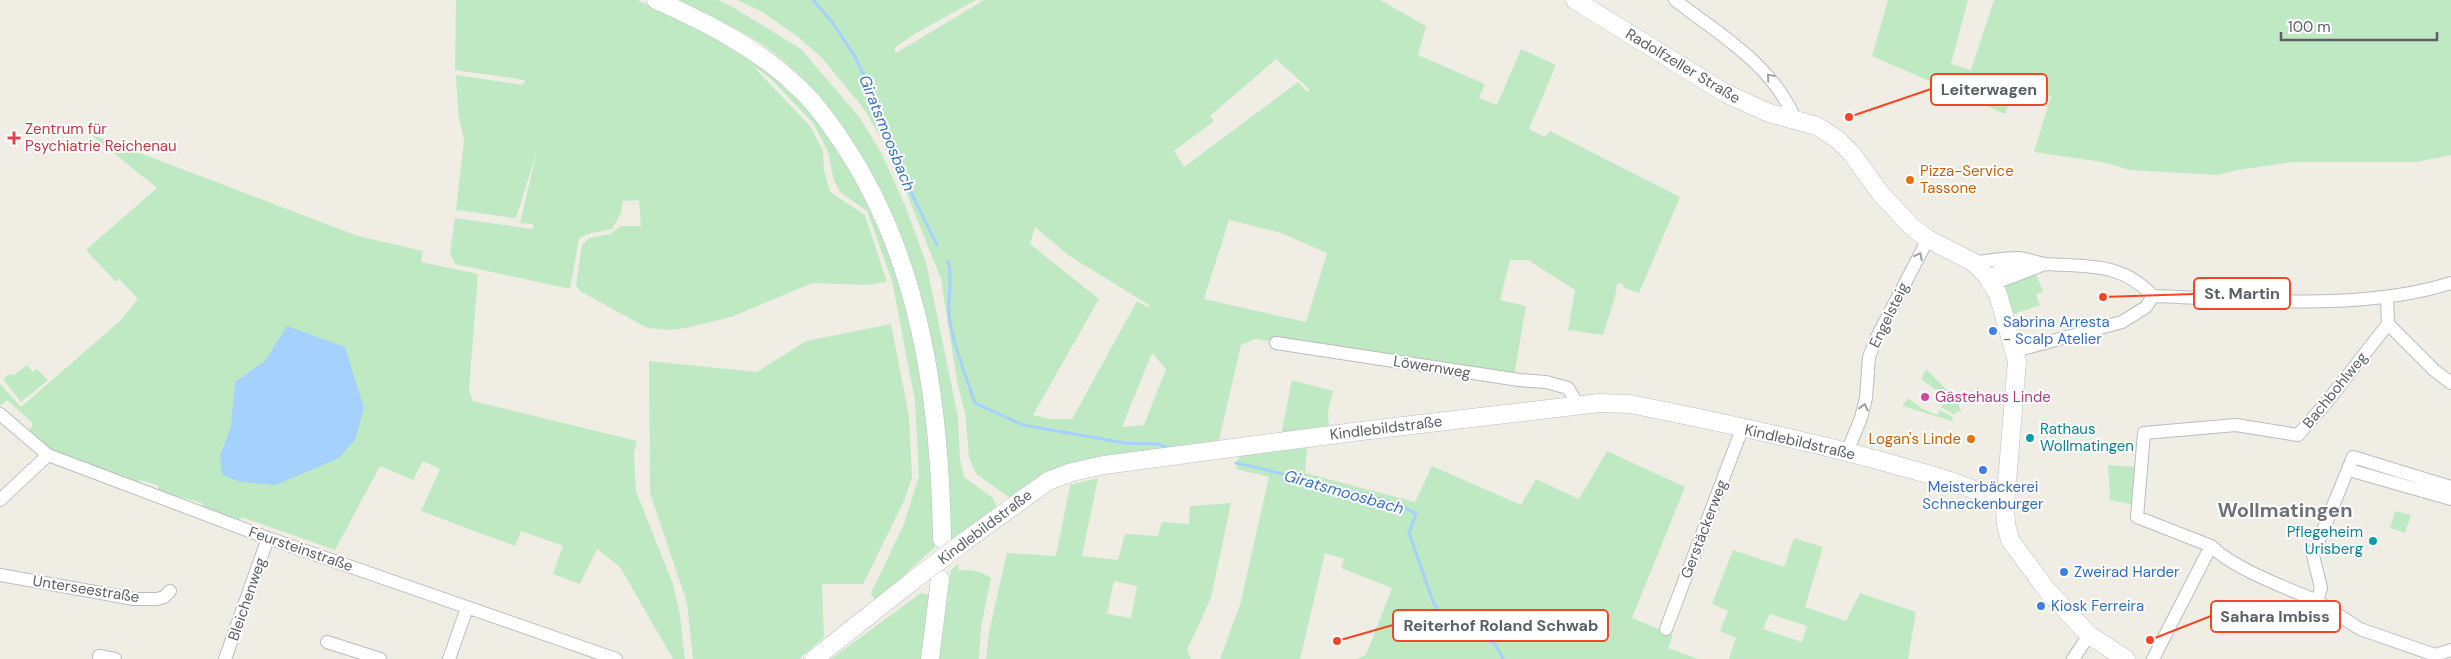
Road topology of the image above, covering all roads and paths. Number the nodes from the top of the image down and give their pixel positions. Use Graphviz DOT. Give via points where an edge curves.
graph roads {
  1 [pos="656,0"];
  2 [pos="1574,0"];
  3 [pos="1675,0"];
  4 [pos="1795,119"];
  5 [pos="1928,239"];
  6 [pos="1973,262"];
  7 [pos="2040,263"];
  8 [pos="1990,280"];
  9 [pos="2451,283"];
  10 [pos="2153,296"];
  11 [pos="2387,297"];
  12 [pos="2388,324"];
  13 [pos="1276,343"];
  14 [pos="2015,351"];
  15 [pos="2451,383"];
  16 [pos="1578,404"];
  17 [pos="2,419"];
  18 [pos="1742,429"];
  19 [pos="1847,452"];
  20 [pos="48,455"];
  21 [pos="2450,495"];
  22 [pos="0,500"];
  23 [pos="2005,506"];
  24 [pos="268,538"];
  25 [pos="942,539"];
  26 [pos="2211,546"];
  27 [pos="0,574"];
  28 [pos="940,579"];
  29 [pos="170,591"];
  30 [pos="2317,601"];
  31 [pos="467,608"];
  32 [pos="1666,629"];
  33 [pos="2089,635"];
  34 [pos="327,642"];
  35 [pos="2451,650"];
  36 [pos="99,656"];
  37 [pos="115,659"];
  38 [pos="226,659"];
  39 [pos="380,659"];
  40 [pos="449,659"];
  41 [pos="616,659"];
  42 [pos="814,659"];
  43 [pos="930,659"];
  44 [pos="2073,659"];
  45 [pos="2126,659"];
  46 [pos="2153,659"];
  1 -- 25 [label="main road" via="711,25 757,53 801,89 826,118 871,189 904,267 929,375 941,482"];
  2 -- 4 [label="main road, Radolfzeller Straße" via="1720,90 1769,113"];
  4 -- 3 [label="street, one-way" via="1779,88 1759,65 1731,40"];
  4 -- 5 [label="main road, Radolfzeller Straße" via="1817,126 1837,139 1899,214"];
  5 -- 6 [label="main road, Radolfzeller Straße"];
  19 -- 5 [label="street, Engelsteig, one-way" via="1862,418 1869,357"];
  6 -- 7 [label="street" via="2020,258"];
  6 -- 8 [label="main road, Radolfzeller Straße"];
  7 -- 8 [label="street"];
  7 -- 10 [label="street" via="2096,266 2116,271 2143,286"];
  8 -- 14 [label="main road, Radolfzeller Straße" via="1998,294"];
  9 -- 11 [label="street"];
  10 -- 11 [label="street" via="2240,300"];
  10 -- 14 [label="street" via="2146,307 2122,322"];
  11 -- 12 [label="street"];
  12 -- 15 [label="street"];
  12 -- 26 [label="street, Bachbohlweg" via="2298,435 2236,425 2144,434 2137,516"];
  13 -- 16 [label="street, Löwernweg" via="1546,382 1568,388"];
  14 -- 23 [label="main road, Radolfzeller Straße" via="2016,383"];
  16 -- 18 [label="main road, Kindlebildstraße" via="1630,404"];
  16 -- 42 [label="main road, Kindlebildstraße, bridge" via="1072,472 1048,481 915,579"];
  17 -- 20 [label="street, Feursteinstraße"];
  18 -- 19 [label="main road, Kindlebildstraße"];
  18 -- 32 [label="street, Gerstäckerweg"];
  19 -- 23 [label="main road, Kindlebildstraße" via="1961,484"];
  20 -- 22 [label="street"];
  20 -- 24 [label="street, Feursteinstraße"];
  21 -- 30 [label="street" via="2353,457 2314,555 2321,588"];
  23 -- 33 [label="main road, Radolfzeller Straße" via="2010,540 2065,612"];
  24 -- 31 [label="street, Feursteinstraße"];
  24 -- 38 [label="street, Bleichenweg"];
  26 -- 30 [label="street" via="2262,577"];
  26 -- 46 [label="street"];
  27 -- 29 [label="street, Unterseestraße" via="134,599 157,599"];
  28 -- 43 [label="main road"];
  30 -- 35 [label="street" via="2360,629 2435,654"];
  31 -- 40 [label="street"];
  31 -- 41 [label="street, Feursteinstraße"];
  33 -- 44 [label="street"];
  33 -- 45 [label="main road, Radolfzeller Straße"];
  34 -- 39 [label="street"];
  36 -- 37 [label="street"];
}
